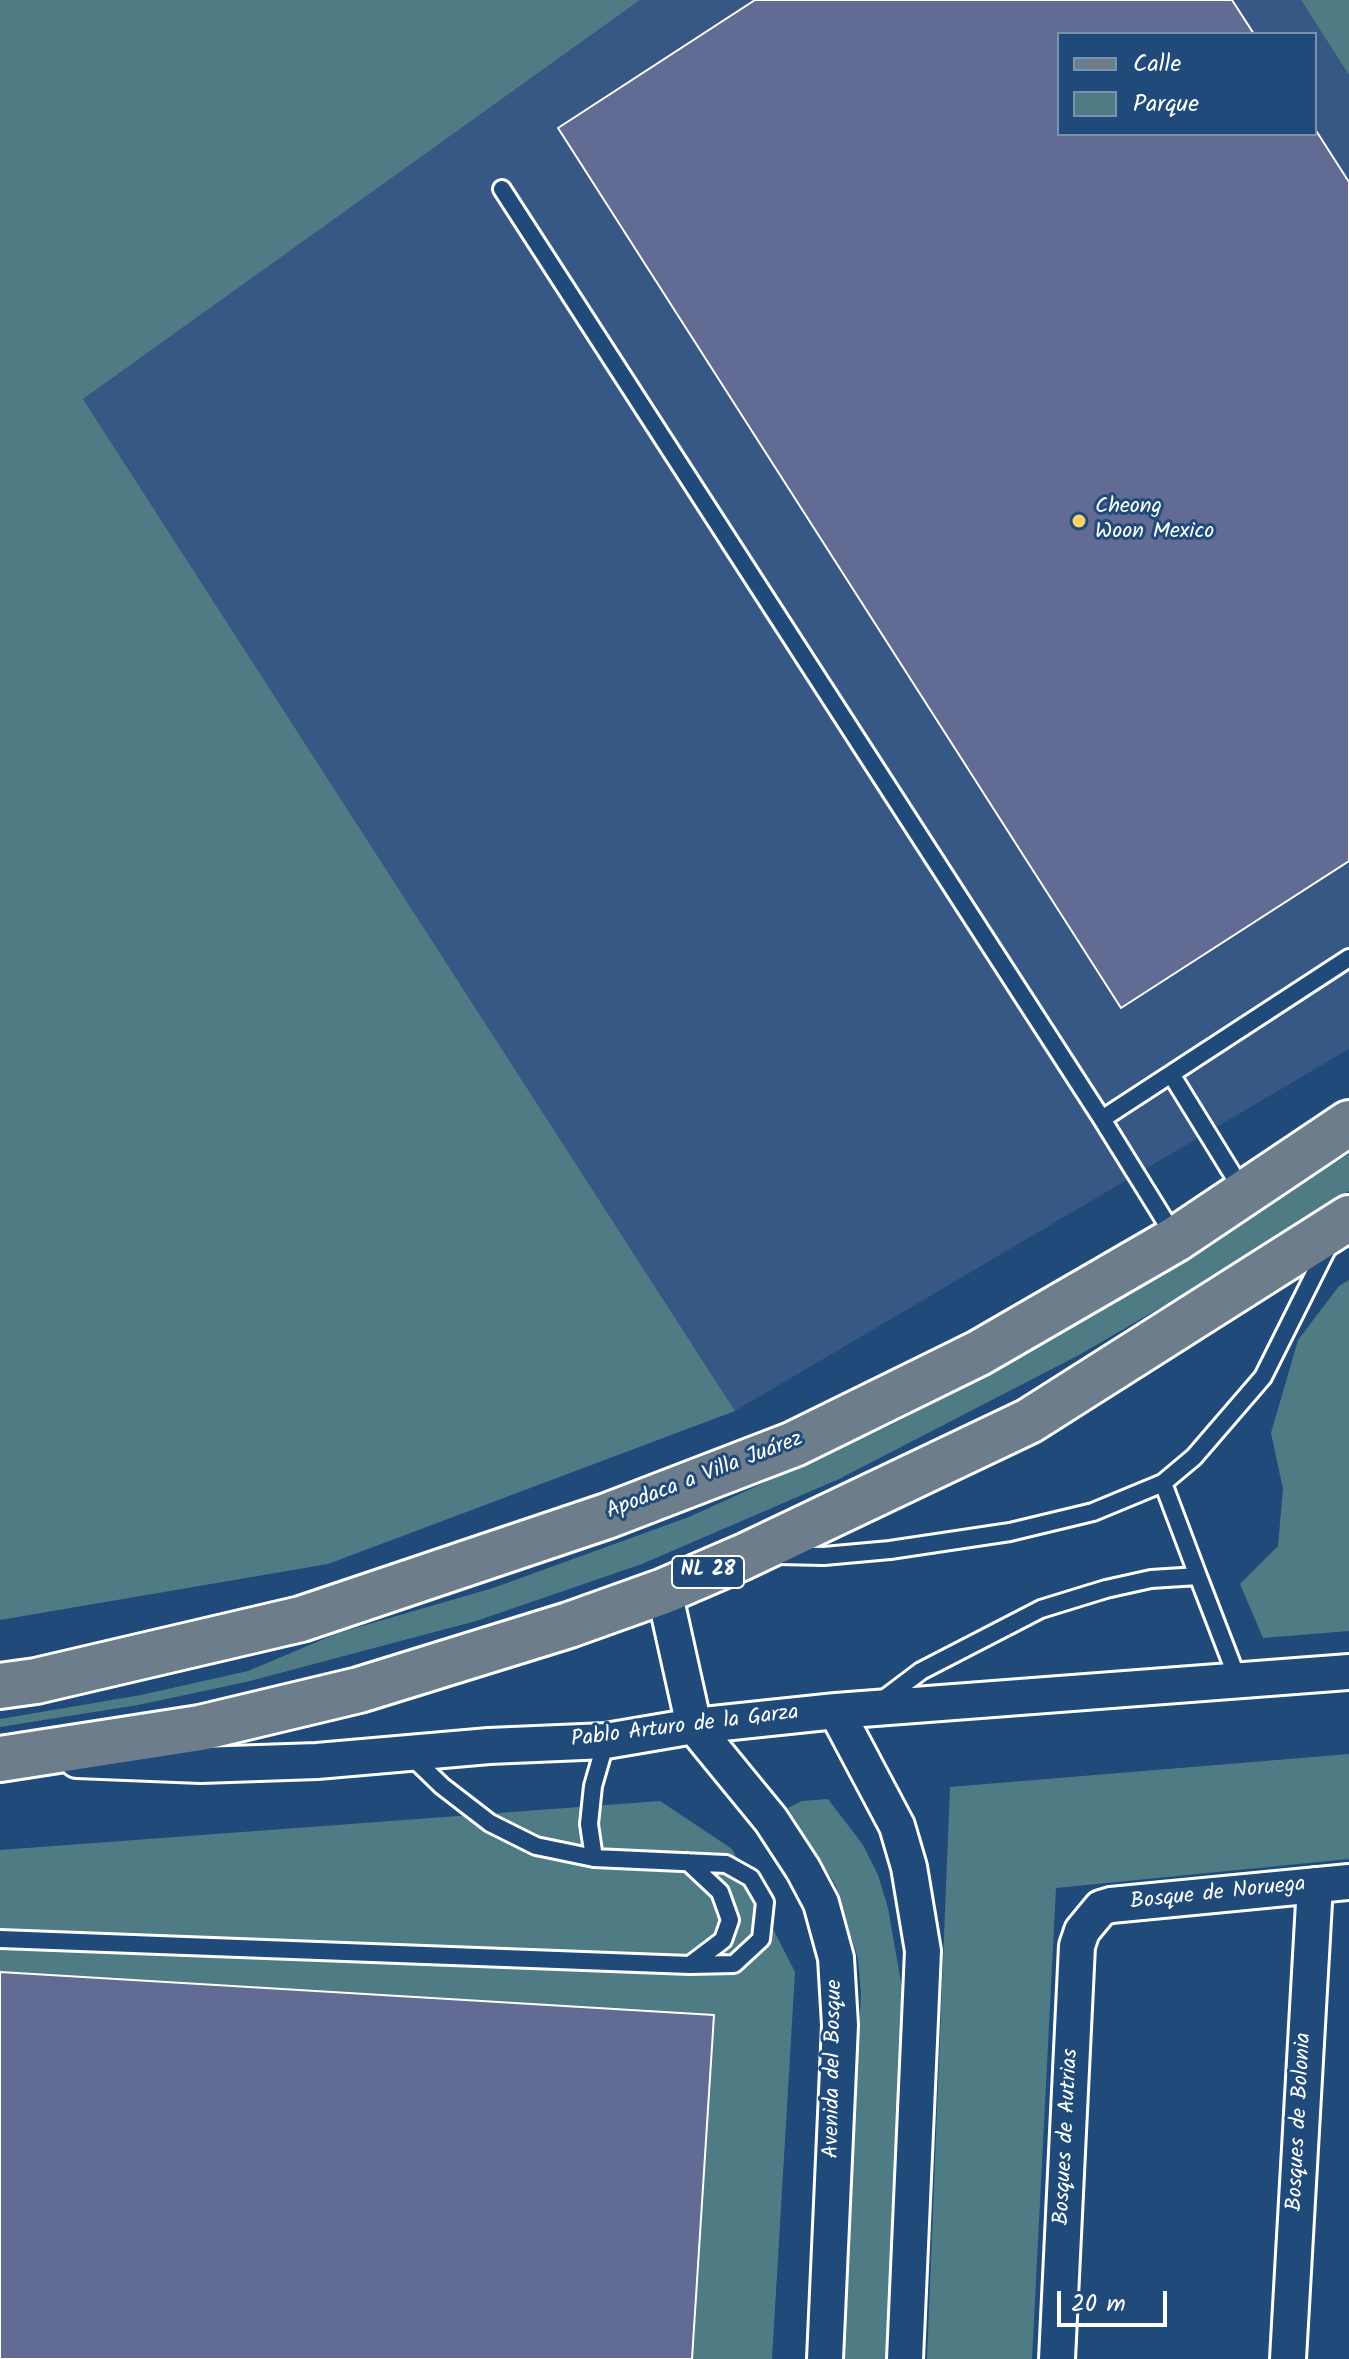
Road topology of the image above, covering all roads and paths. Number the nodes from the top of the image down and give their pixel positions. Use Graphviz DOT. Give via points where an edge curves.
graph roads {
  1 [pos="502,189"];
  2 [pos="1349,958"];
  3 [pos="1171,1074"];
  4 [pos="1102,1119"];
  5 [pos="1349,1123"];
  6 [pos="1243,1193"];
  7 [pos="1344,1222"];
  8 [pos="1176,1239"];
  9 [pos="1163,1483"];
  10 [pos="743,1557"];
  11 [pos="1198,1576"];
  12 [pos="664,1591"];
  13 [pos="1349,1672"];
  14 [pos="1238,1680"];
  15 [pos="0,1686"];
  16 [pos="873,1707"];
  17 [pos="836,1711"];
  18 [pos="694,1726"];
  19 [pos="606,1741"];
  20 [pos="408,1753"];
  21 [pos="10,1758"];
  22 [pos="594,1858"];
  23 [pos="688,1862"];
  24 [pos="1349,1882"];
  25 [pos="1315,1885"];
  26 [pos="1091,1918"];
  27 [pos="0,1939"];
  28 [pos="690,1965"];
  29 [pos="825,2359"];
  30 [pos="905,2359"];
  31 [pos="1057,2359"];
  32 [pos="1288,2359"];
  1 -- 4 [label="lane"];
  2 -- 3 [label="lane"];
  3 -- 4 [label="lane"];
  3 -- 6 [label="lane"];
  4 -- 8 [label="lane"];
  5 -- 6 [label="main road, Apodaca a Villa Juárez"];
  6 -- 8 [label="main road, Apodaca a Villa Juárez"];
  7 -- 9 [label="lane" via="1263,1377 1194,1457"];
  7 -- 10 [label="main road, NL 28" via="1029,1421"];
  8 -- 15 [label="main road, Apodaca a Villa Juárez" via="979,1353 794,1444 622,1510 301,1619"];
  9 -- 10 [label="lane" via="1093,1512 1010,1532 890,1550"];
  9 -- 11 [label="lane"];
  10 -- 12 [label="main road, NL 28"];
  11 -- 14 [label="lane"];
  11 -- 16 [label="lane" via="1151,1579 1041,1609 921,1671"];
  12 -- 18 [label="street"];
  12 -- 21 [label="main road, NL 28" via="359,1690 200,1728"];
  13 -- 14 [label="street, Pablo Arturo de la Garza"];
  14 -- 16 [label="street, Pablo Arturo de la Garza"];
  16 -- 17 [label="street, Pablo Arturo de la Garza"];
  17 -- 18 [label="street, Pablo Arturo de la Garza"];
  17 -- 30 [label="street" via="897,1826 923,1951"];
  18 -- 19 [label="street, Pablo Arturo de la Garza"];
  18 -- 29 [label="street, Avenida del Bosque" via="771,1820 803,1869 821,1903 836,1958 840,2025"];
  19 -- 20 [label="street, Pablo Arturo de la Garza"];
  19 -- 22 [label="lane" via="589,1824"];
  20 -- 21 [label="street, Pablo Arturo de la Garza" via="201,1765"];
  20 -- 22 [label="lane" via="490,1823 536,1846"];
  22 -- 23 [label="lane"];
  23 -- 28 [label="lane" via="720,1892 730,1920 723,1940"];
  23 -- 28 [label="lane" via="726,1864 751,1878 765,1902 761,1939 734,1964"];
  24 -- 25 [label="street, Bosque de Noruega"];
  25 -- 26 [label="street, Bosque de Noruega" via="1111,1905"];
  25 -- 32 [label="street, Bosques de Bolonia"];
  26 -- 31 [label="street, Bosques de Autrias" via="1077,1946"];
  27 -- 28 [label="lane"];
}
